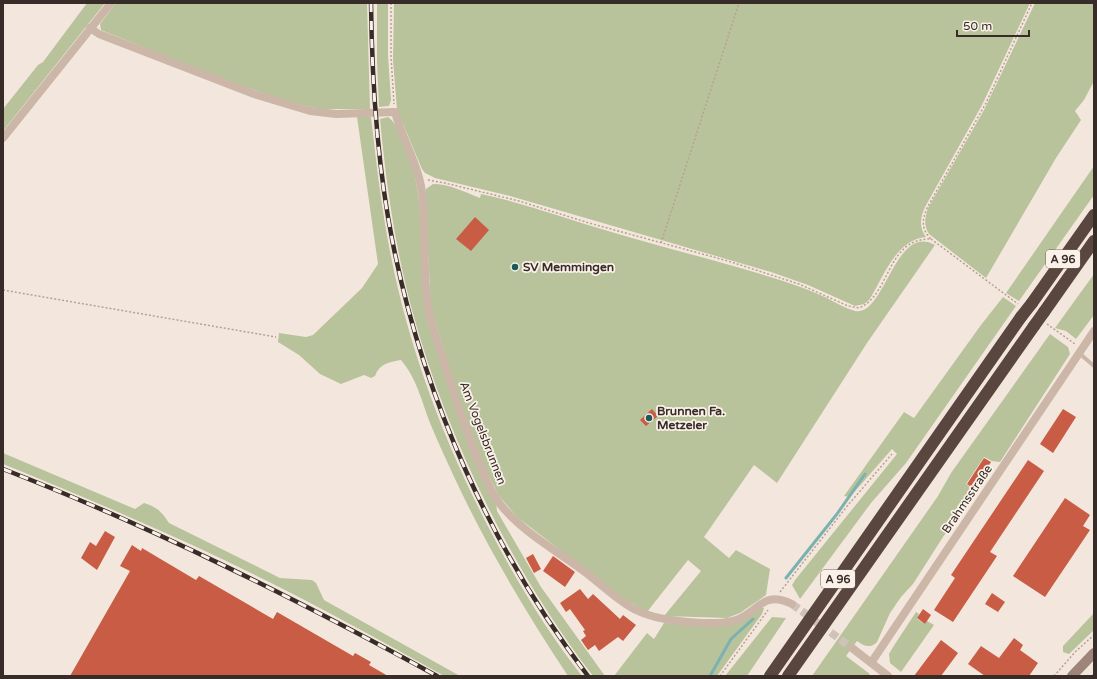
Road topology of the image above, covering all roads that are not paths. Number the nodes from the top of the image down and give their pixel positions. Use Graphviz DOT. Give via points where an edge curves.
graph roads {
  1 [pos="111,3"];
  2 [pos="90,28"];
  3 [pos="3,138"];
  4 [pos="1094,215"];
  5 [pos="1094,242"];
  6 [pos="1094,331"];
  7 [pos="1080,350"];
  8 [pos="1094,366"];
  9 [pos="792,604"];
  10 [pos="852,648"];
  11 [pos="1094,653"];
  12 [pos="871,663"];
  13 [pos="770,676"];
  14 [pos="788,676"];
  15 [pos="888,676"];
  16 [pos="1072,676"];
  1 -- 2 [label="street"];
  2 -- 3 [label="street"];
  2 -- 9 [label="street, Am Vogelsbrunnen" via="99,34 237,88 291,106 336,114 395,112 420,181 430,316 470,440 500,504 527,529 614,597 640,614 680,621 730,621 740,618 762,602 774,599"];
  4 -- 13 [label="highway, A 96" via="1025,309"];
  5 -- 14 [label="highway, A 96"];
  6 -- 7 [label="street, Brahmsstraße"];
  7 -- 8 [label="lane"];
  7 -- 12 [label="street, Brahmsstraße"];
  10 -- 12 [label="street"];
  11 -- 16 [label="main road"];
  12 -- 15 [label="street"];
}
